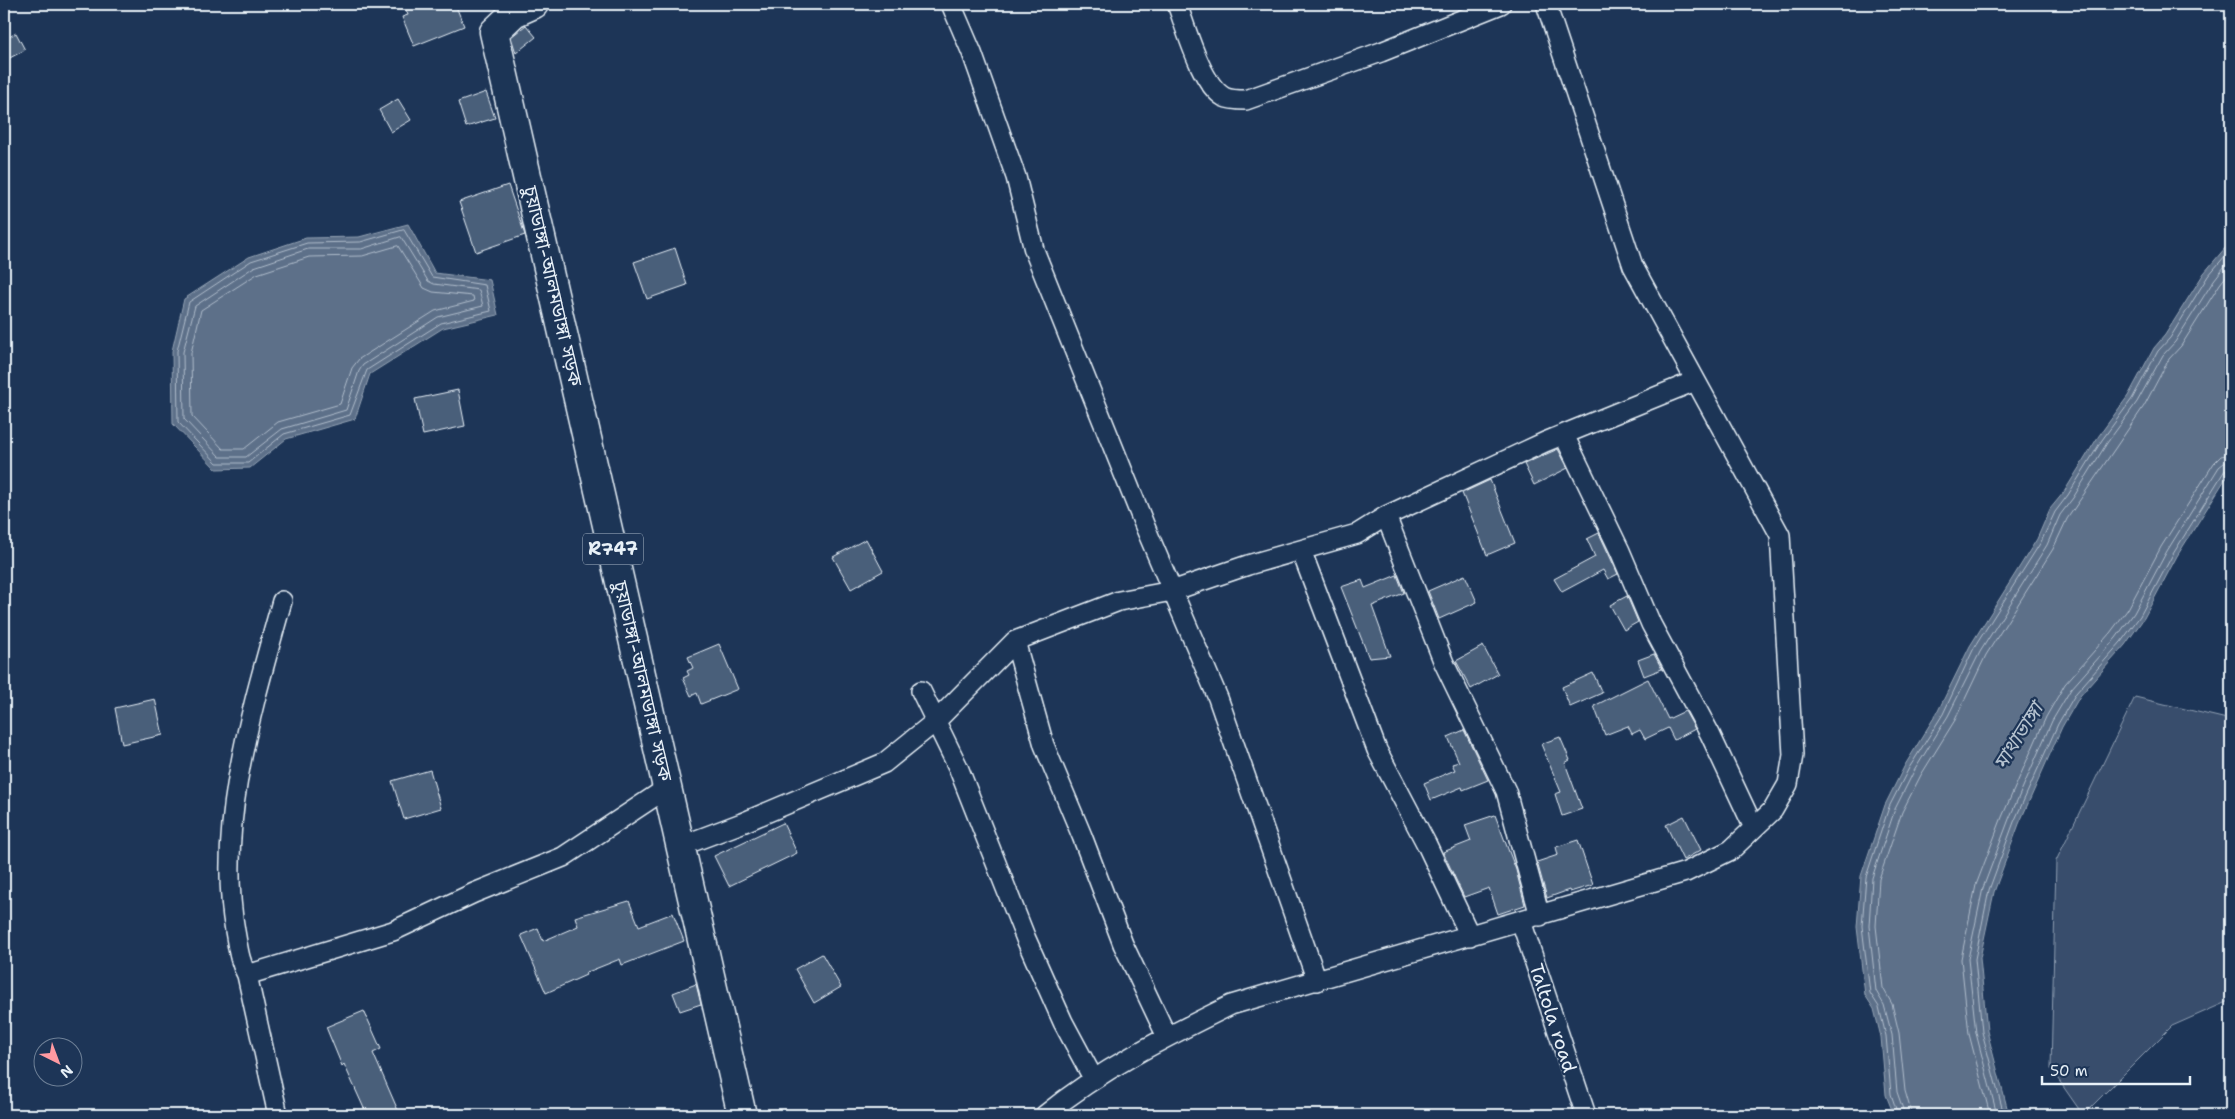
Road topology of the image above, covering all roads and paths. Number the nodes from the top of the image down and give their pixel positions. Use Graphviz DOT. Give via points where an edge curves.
graph roads {
  1 [pos="534,4"];
  2 [pos="951,4"];
  3 [pos="1177,4"];
  4 [pos="1501,4"];
  5 [pos="1546,4"];
  6 [pos="1696,381"];
  7 [pos="1564,435"];
  8 [pos="1386,516"];
  9 [pos="1301,550"];
  10 [pos="1172,591"];
  11 [pos="282,601"];
  12 [pos="1015,640"];
  13 [pos="921,691"];
  14 [pos="936,721"];
  15 [pos="668,788"];
  16 [pos="1754,828"];
  17 [pos="680,846"];
  18 [pos="1540,916"];
  19 [pos="1521,921"];
  20 [pos="1470,936"];
  21 [pos="247,975"];
  22 [pos="1317,981"];
  23 [pos="1167,1037"];
  24 [pos="1093,1078"];
  25 [pos="278,1115"];
  26 [pos="742,1115"];
  27 [pos="1044,1115"];
  28 [pos="1586,1115"];
  1 -- 15 [label="main road, চুয়াডাঙ্গা-আলমডাঙ্গা সড়ক / R747" via="514,13 494,32"];
  2 -- 10 [label="street" via="1016,177 1034,250"];
  3 -- 4 [label="street" via="1205,76 1224,97 1246,100 1381,52"];
  5 -- 6 [label="street" via="1633,266"];
  6 -- 7 [label="street"];
  6 -- 16 [label="street" via="1780,535 1792,755 1788,784 1773,810"];
  7 -- 8 [label="street"];
  7 -- 16 [label="street" via="1651,624 1710,734"];
  8 -- 9 [label="street" via="1358,534"];
  8 -- 18 [label="street" via="1444,663 1506,791"];
  9 -- 10 [label="street"];
  9 -- 20 [label="street" via="1377,750"];
  10 -- 12 [label="street" via="1119,601"];
  10 -- 22 [label="street" via="1231,735"];
  11 -- 21 [label="street" via="251,712 230,832 231,910 241,963"];
  12 -- 14 [label="street"];
  12 -- 23 [label="street" via="1044,745 1123,944"];
  13 -- 14 [label="street"];
  14 -- 17 [label="street" via="884,763"];
  14 -- 24 [label="street" via="958,767 1026,939 1063,1022"];
  15 -- 17 [label="main road, চুয়াডাঙ্গা-আলমডাঙ্গা সড়ক / R747"];
  15 -- 21 [label="street" via="563,857 474,893 393,931"];
  16 -- 18 [label="street" via="1730,850 1686,872"];
  17 -- 26 [label="main road, চুয়াডাঙ্গা-আলমডাঙ্গা সড়ক / R747"];
  18 -- 19 [label="street"];
  19 -- 20 [label="street"];
  19 -- 28 [label="street, Taltola road"];
  20 -- 22 [label="street"];
  21 -- 25 [label="street"];
  22 -- 23 [label="street" via="1231,1005"];
  23 -- 24 [label="street"];
  24 -- 27 [label="street"];
}
